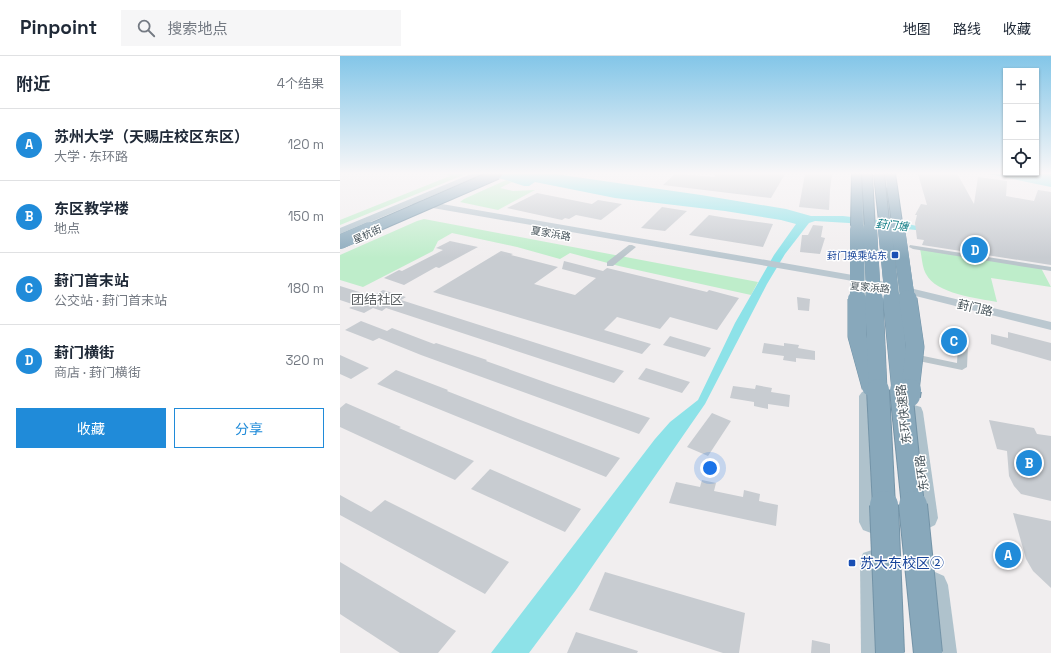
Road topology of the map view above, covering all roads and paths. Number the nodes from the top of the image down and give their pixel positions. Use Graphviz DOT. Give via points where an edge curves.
graph roads {
  1 [pos="413,202"];
  2 [pos="423,202"];
  3 [pos="429,202"];
  4 [pos="440,202"];
  5 [pos="862,202"];
  6 [pos="863,202"];
  7 [pos="888,202"];
  8 [pos="888,202"];
  9 [pos="434,205"];
  10 [pos="402,206"];
  11 [pos="422,210"];
  12 [pos="561,231"];
  13 [pos="340,232"];
  14 [pos="340,236"];
  15 [pos="340,242"];
  16 [pos="340,246"];
  17 [pos="632,247"];
  18 [pos="913,247"];
  19 [pos="610,264"];
  20 [pos="764,266"];
  21 [pos="1051,269"];
  22 [pos="864,284"];
  23 [pos="899,289"];
  24 [pos="1051,326"];
  25 [pos="963,345"];
  26 [pos="907,355"];
  27 [pos="875,653"];
  28 [pos="890,653"];
  29 [pos="928,653"];
  30 [pos="943,653"];
  1 -- 9 [label="main road, 夏家浜路"];
  1 -- 10 [label="main road, 星杭街"];
  2 -- 14 [label="highway"];
  3 -- 15 [label="highway, bridge"];
  4 -- 9 [label="main road, 星杭街"];
  5 -- 22 [label="main road"];
  6 -- 28 [label="highway, 东环快速路, bridge" via="880,423"];
  7 -- 23 [label="main road, 东环路"];
  8 -- 29 [label="highway, 东环快速路, bridge" via="905,428"];
  9 -- 11 [label="main road, 星杭街"];
  9 -- 12 [label="main road, 夏家浜路"];
  10 -- 11 [label="main road, 夏家浜路"];
  10 -- 13 [label="main road, 星杭街"];
  11 -- 12 [label="main road, 夏家浜路"];
  11 -- 16 [label="main road, 星杭街"];
  12 -- 17 [label="main road, 夏家浜路"];
  12 -- 20 [label="main road, 夏家浜路"];
  17 -- 19 [label="street"];
  17 -- 20 [label="main road, 夏家浜路"];
  18 -- 21 [label="street"];
  20 -- 22 [label="main road, 夏家浜路"];
  22 -- 23 [label="main road, 夏家浜路"];
  22 -- 27 [label="main road"];
  23 -- 24 [label="main road, 葑门路"];
  23 -- 26 [label="main road, 东环路"];
  25 -- 26 [label="street" via="962,367"];
  26 -- 30 [label="main road, 东环路"];
}
